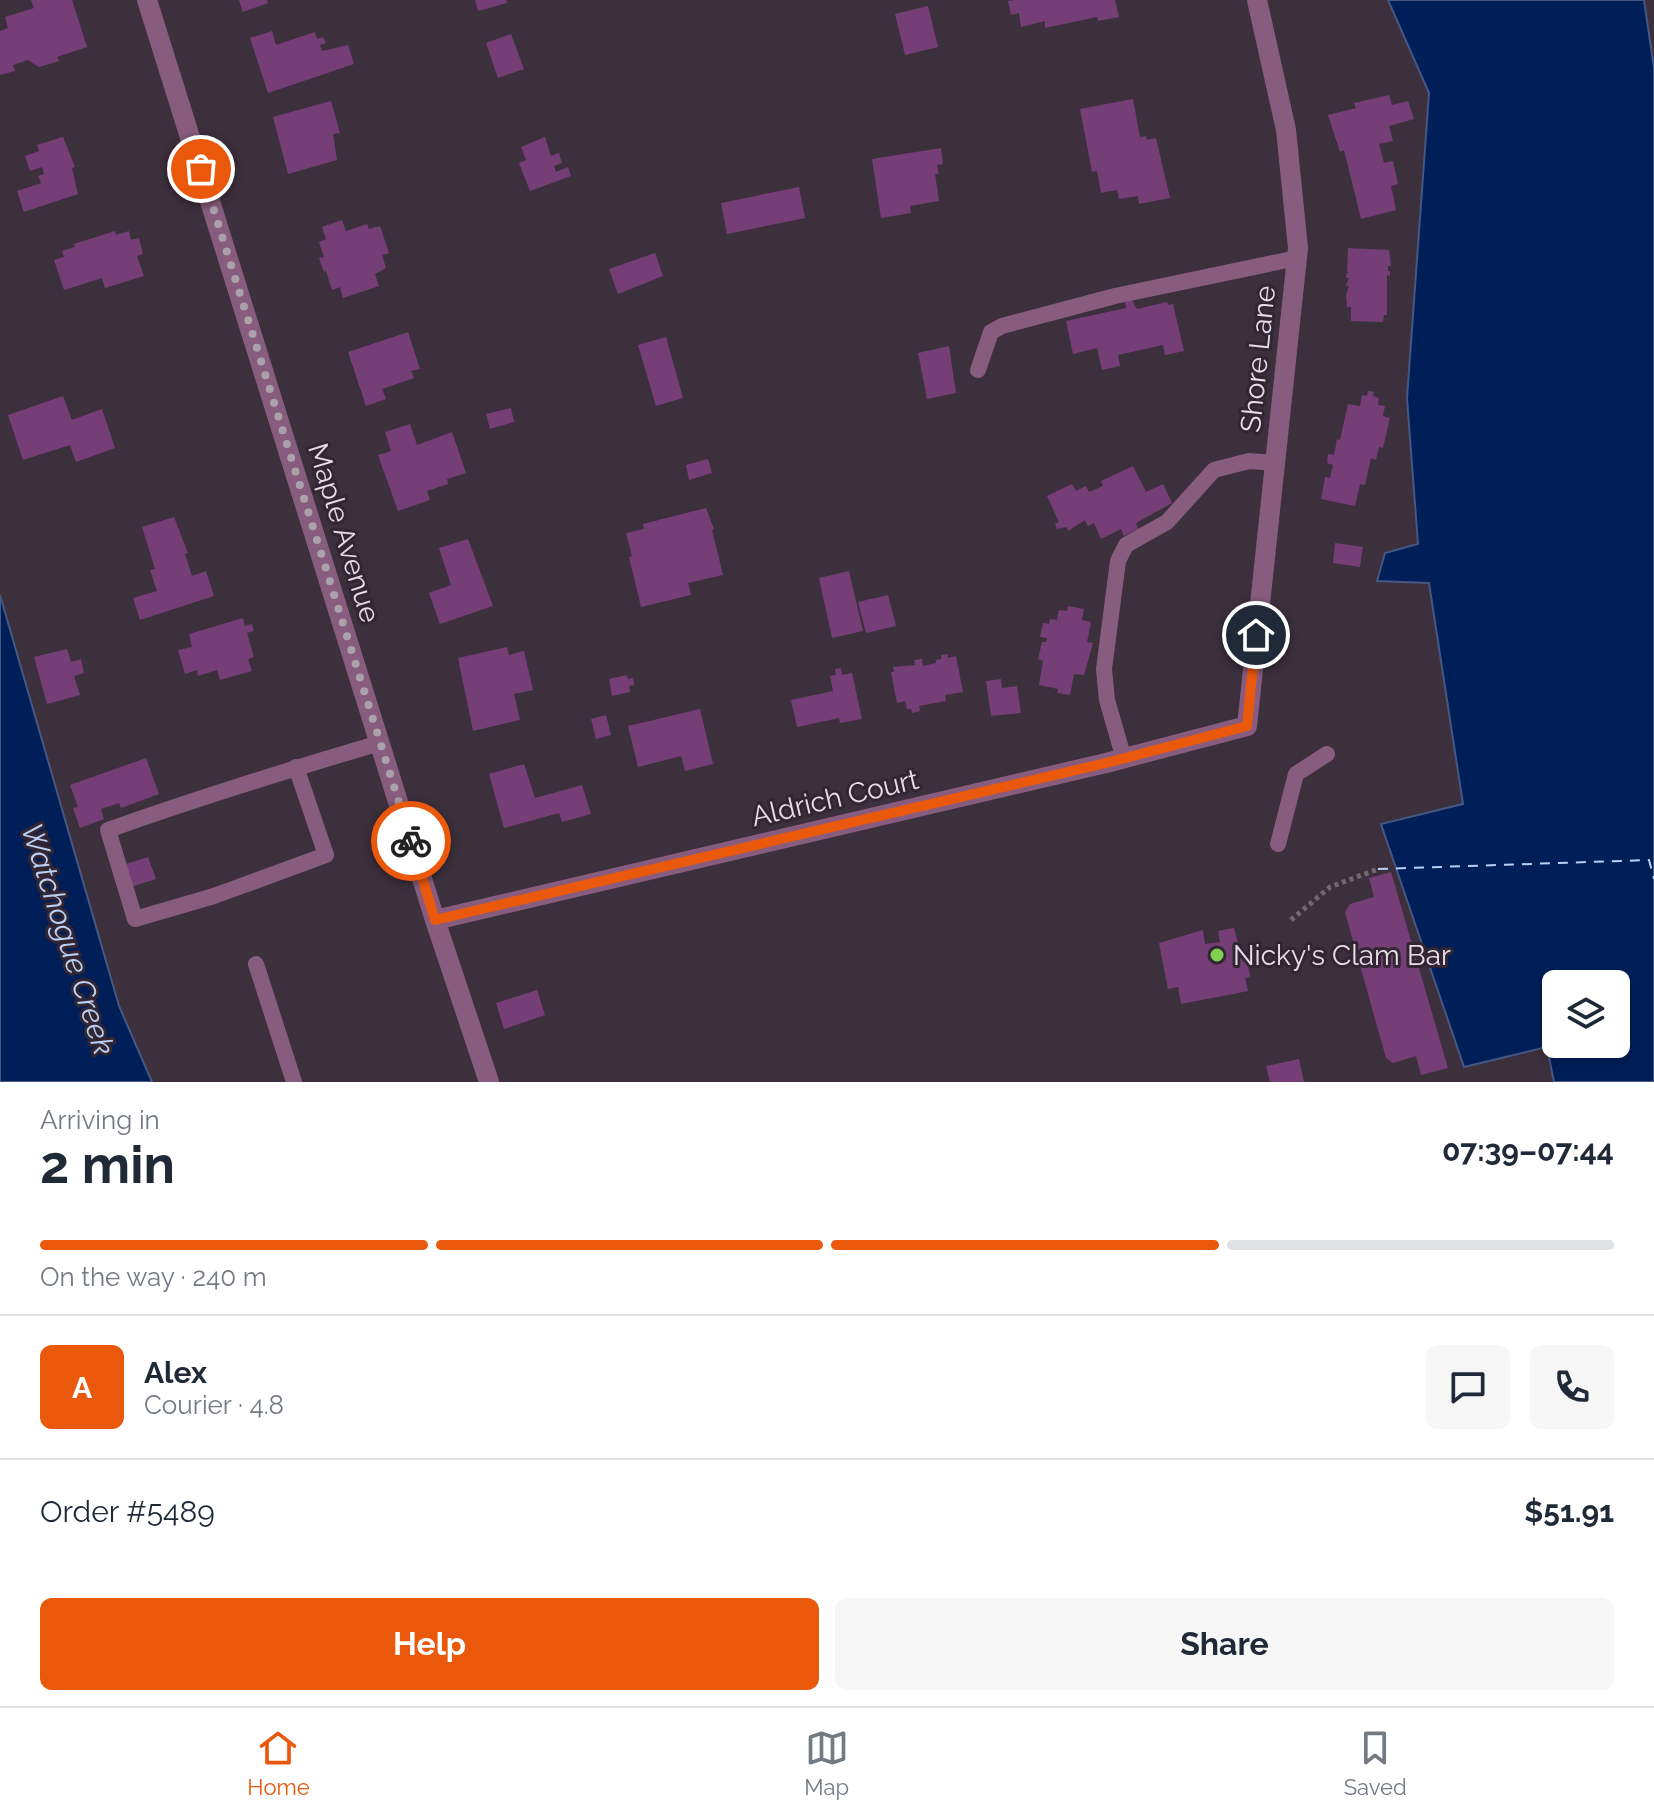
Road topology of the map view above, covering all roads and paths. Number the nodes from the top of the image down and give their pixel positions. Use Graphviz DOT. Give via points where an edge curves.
graph roads {
  1 [pos="147,0"];
  2 [pos="1257,0"];
  3 [pos="1297,258"];
  4 [pos="978,370"];
  5 [pos="1275,463"];
  6 [pos="1247,726"];
  7 [pos="380,743"];
  8 [pos="1327,754"];
  9 [pos="1124,759"];
  10 [pos="296,767"];
  11 [pos="1278,844"];
  12 [pos="1378,869"];
  13 [pos="435,920"];
  14 [pos="1291,920"];
  15 [pos="256,964"];
  16 [pos="294,1082"];
  17 [pos="489,1082"];
  1 -- 7 [label="street, Maple Avenue"];
  2 -- 3 [label="street, Shore Lane" via="1286,130"];
  3 -- 4 [label="lane" via="1002,326 991,332"];
  3 -- 5 [label="street, Shore Lane"];
  5 -- 6 [label="street, Shore Lane"];
  5 -- 9 [label="lane" via="1249,461 1214,470 1167,522 1126,545 1118,561 1104,669"];
  6 -- 9 [label="street, Aldrich Court"];
  7 -- 10 [label="lane"];
  7 -- 13 [label="street, Maple Avenue"];
  8 -- 11 [label="lane" via="1296,774"];
  9 -- 13 [label="street, Aldrich Court"];
  10 -- 10 [label="lane" via="108,830 135,919 326,855"];
  12 -- 14 [label="path" via="1330,887"];
  13 -- 17 [label="street, Maple Avenue"];
  15 -- 16 [label="lane"];
}
